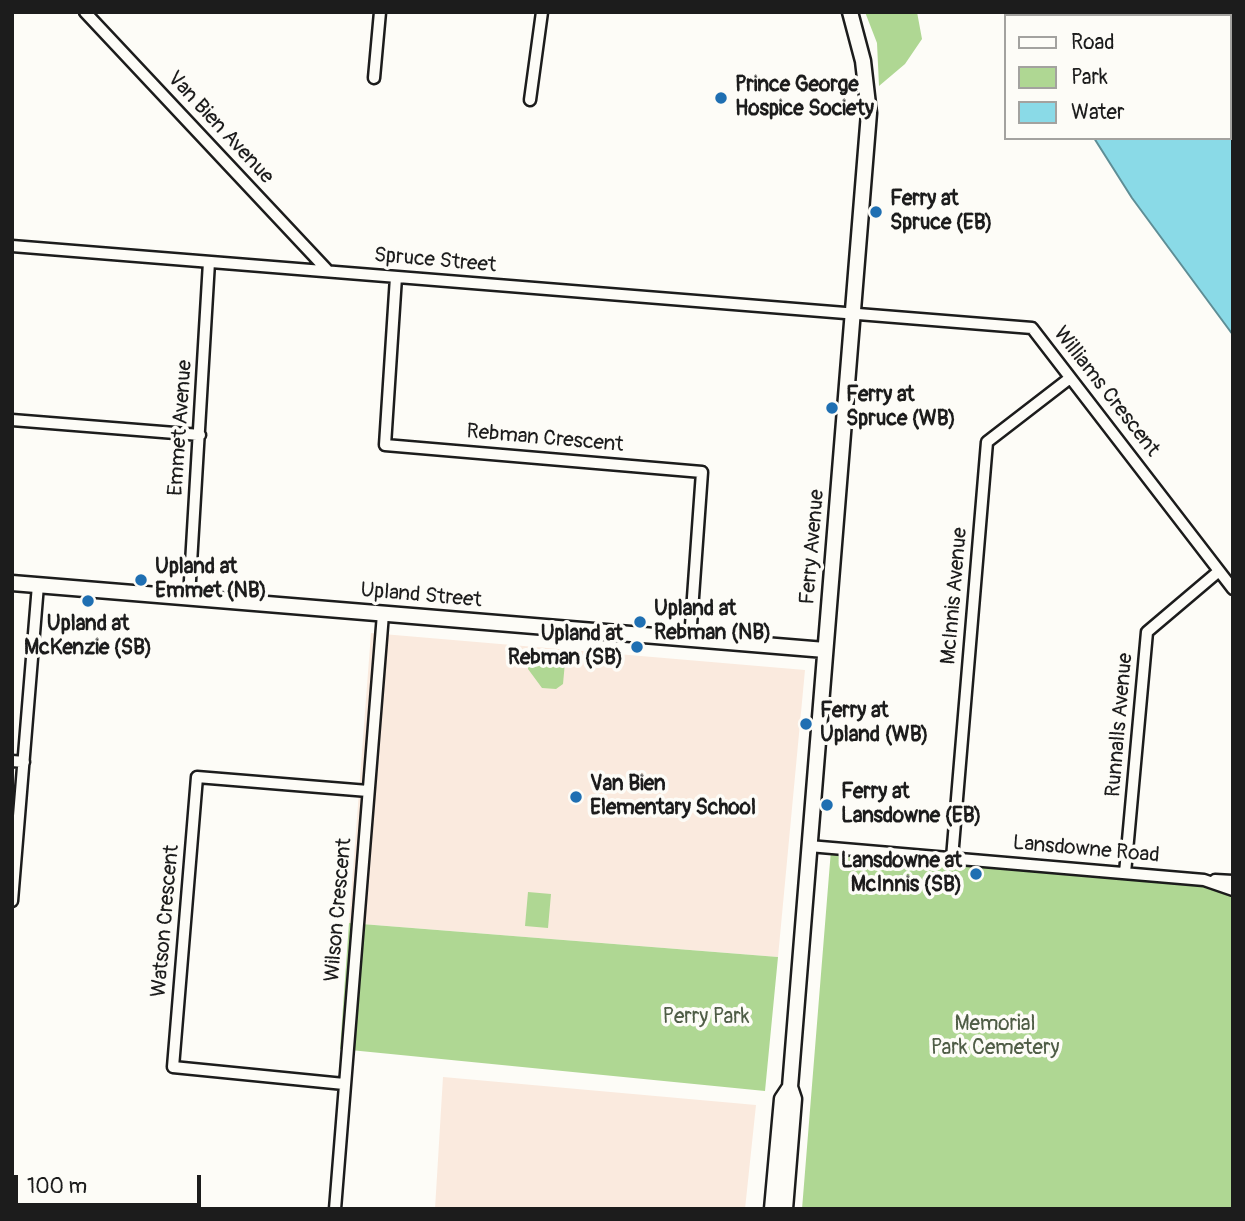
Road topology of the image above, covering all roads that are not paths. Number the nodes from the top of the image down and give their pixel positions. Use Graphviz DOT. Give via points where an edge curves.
graph roads {
  1 [pos="85,12"];
  2 [pos="380,12"];
  3 [pos="542,12"];
  4 [pos="850,12"];
  5 [pos="374,79"];
  6 [pos="530,100"];
  7 [pos="12,246"];
  8 [pos="209,262"];
  9 [pos="328,271"];
  10 [pos="396,277"];
  11 [pos="853,316"];
  12 [pos="1070,378"];
  13 [pos="12,420"];
  14 [pos="200,435"];
  15 [pos="1219,571"];
  16 [pos="12,583"];
  17 [pos="38,585"];
  18 [pos="1233,589"];
  19 [pos="188,597"];
  20 [pos="383,614"];
  21 [pos="690,639"];
  22 [pos="825,650"];
  23 [pos="12,761"];
  24 [pos="24,762"];
  25 [pos="368,790"];
  26 [pos="809,846"];
  27 [pos="952,858"];
  28 [pos="1125,873"];
  29 [pos="1204,880"];
  30 [pos="1233,881"];
  31 [pos="1233,890"];
  32 [pos="12,901"];
  33 [pos="344,1084"];
  34 [pos="790,1087"];
  35 [pos="335,1209"];
  36 [pos="772,1209"];
  37 [pos="785,1209"];
  1 -- 9 [label="street, Van Bien Avenue"];
  2 -- 5 [label="street"];
  3 -- 6 [label="street"];
  4 -- 11 [label="main road, Ferry Avenue" via="863,61 869,113"];
  7 -- 8 [label="street, Spruce Street"];
  8 -- 9 [label="street, Spruce Street"];
  8 -- 14 [label="street, Emmet Avenue"];
  9 -- 10 [label="street, Spruce Street"];
  10 -- 11 [label="street, Spruce Street"];
  10 -- 21 [label="street, Rebman Crescent" via="385,445 702,472"];
  11 -- 12 [label="street, Williams Crescent" via="1032,328"];
  11 -- 22 [label="main road, Ferry Avenue"];
  12 -- 15 [label="street, Williams Crescent"];
  12 -- 27 [label="street, McInnis Avenue" via="987,442"];
  13 -- 14 [label="street"];
  14 -- 19 [label="street, Emmet Avenue"];
  15 -- 18 [label="street, Williams Crescent"];
  15 -- 28 [label="street, Runnalls Avenue" via="1147,632"];
  16 -- 17 [label="main road, Upland Street"];
  17 -- 19 [label="main road, Upland Street"];
  17 -- 24 [label="street"];
  19 -- 20 [label="main road, Upland Street"];
  20 -- 21 [label="main road, Upland Street"];
  20 -- 25 [label="street, Wilson Crescent"];
  21 -- 22 [label="main road, Upland Street"];
  22 -- 26 [label="main road, Ferry Avenue"];
  23 -- 24 [label="street"];
  24 -- 32 [label="street"];
  25 -- 33 [label="street, Wilson Crescent"];
  25 -- 33 [label="street, Watson Crescent" via="197,778 175,1041 173,1067"];
  26 -- 27 [label="street, Lansdowne Road"];
  26 -- 34 [label="main road, Ferry Avenue"];
  27 -- 28 [label="street, Lansdowne Road"];
  28 -- 29 [label="street, Lansdowne Road"];
  29 -- 30 [label="street"];
  29 -- 31 [label="street, Lansdowne Road"];
  33 -- 35 [label="street, Wilson Crescent"];
  34 -- 36 [label="main road, Ferry Avenue" via="782,1099"];
  34 -- 37 [label="main road, Ferry Avenue" via="794,1099"];
}
